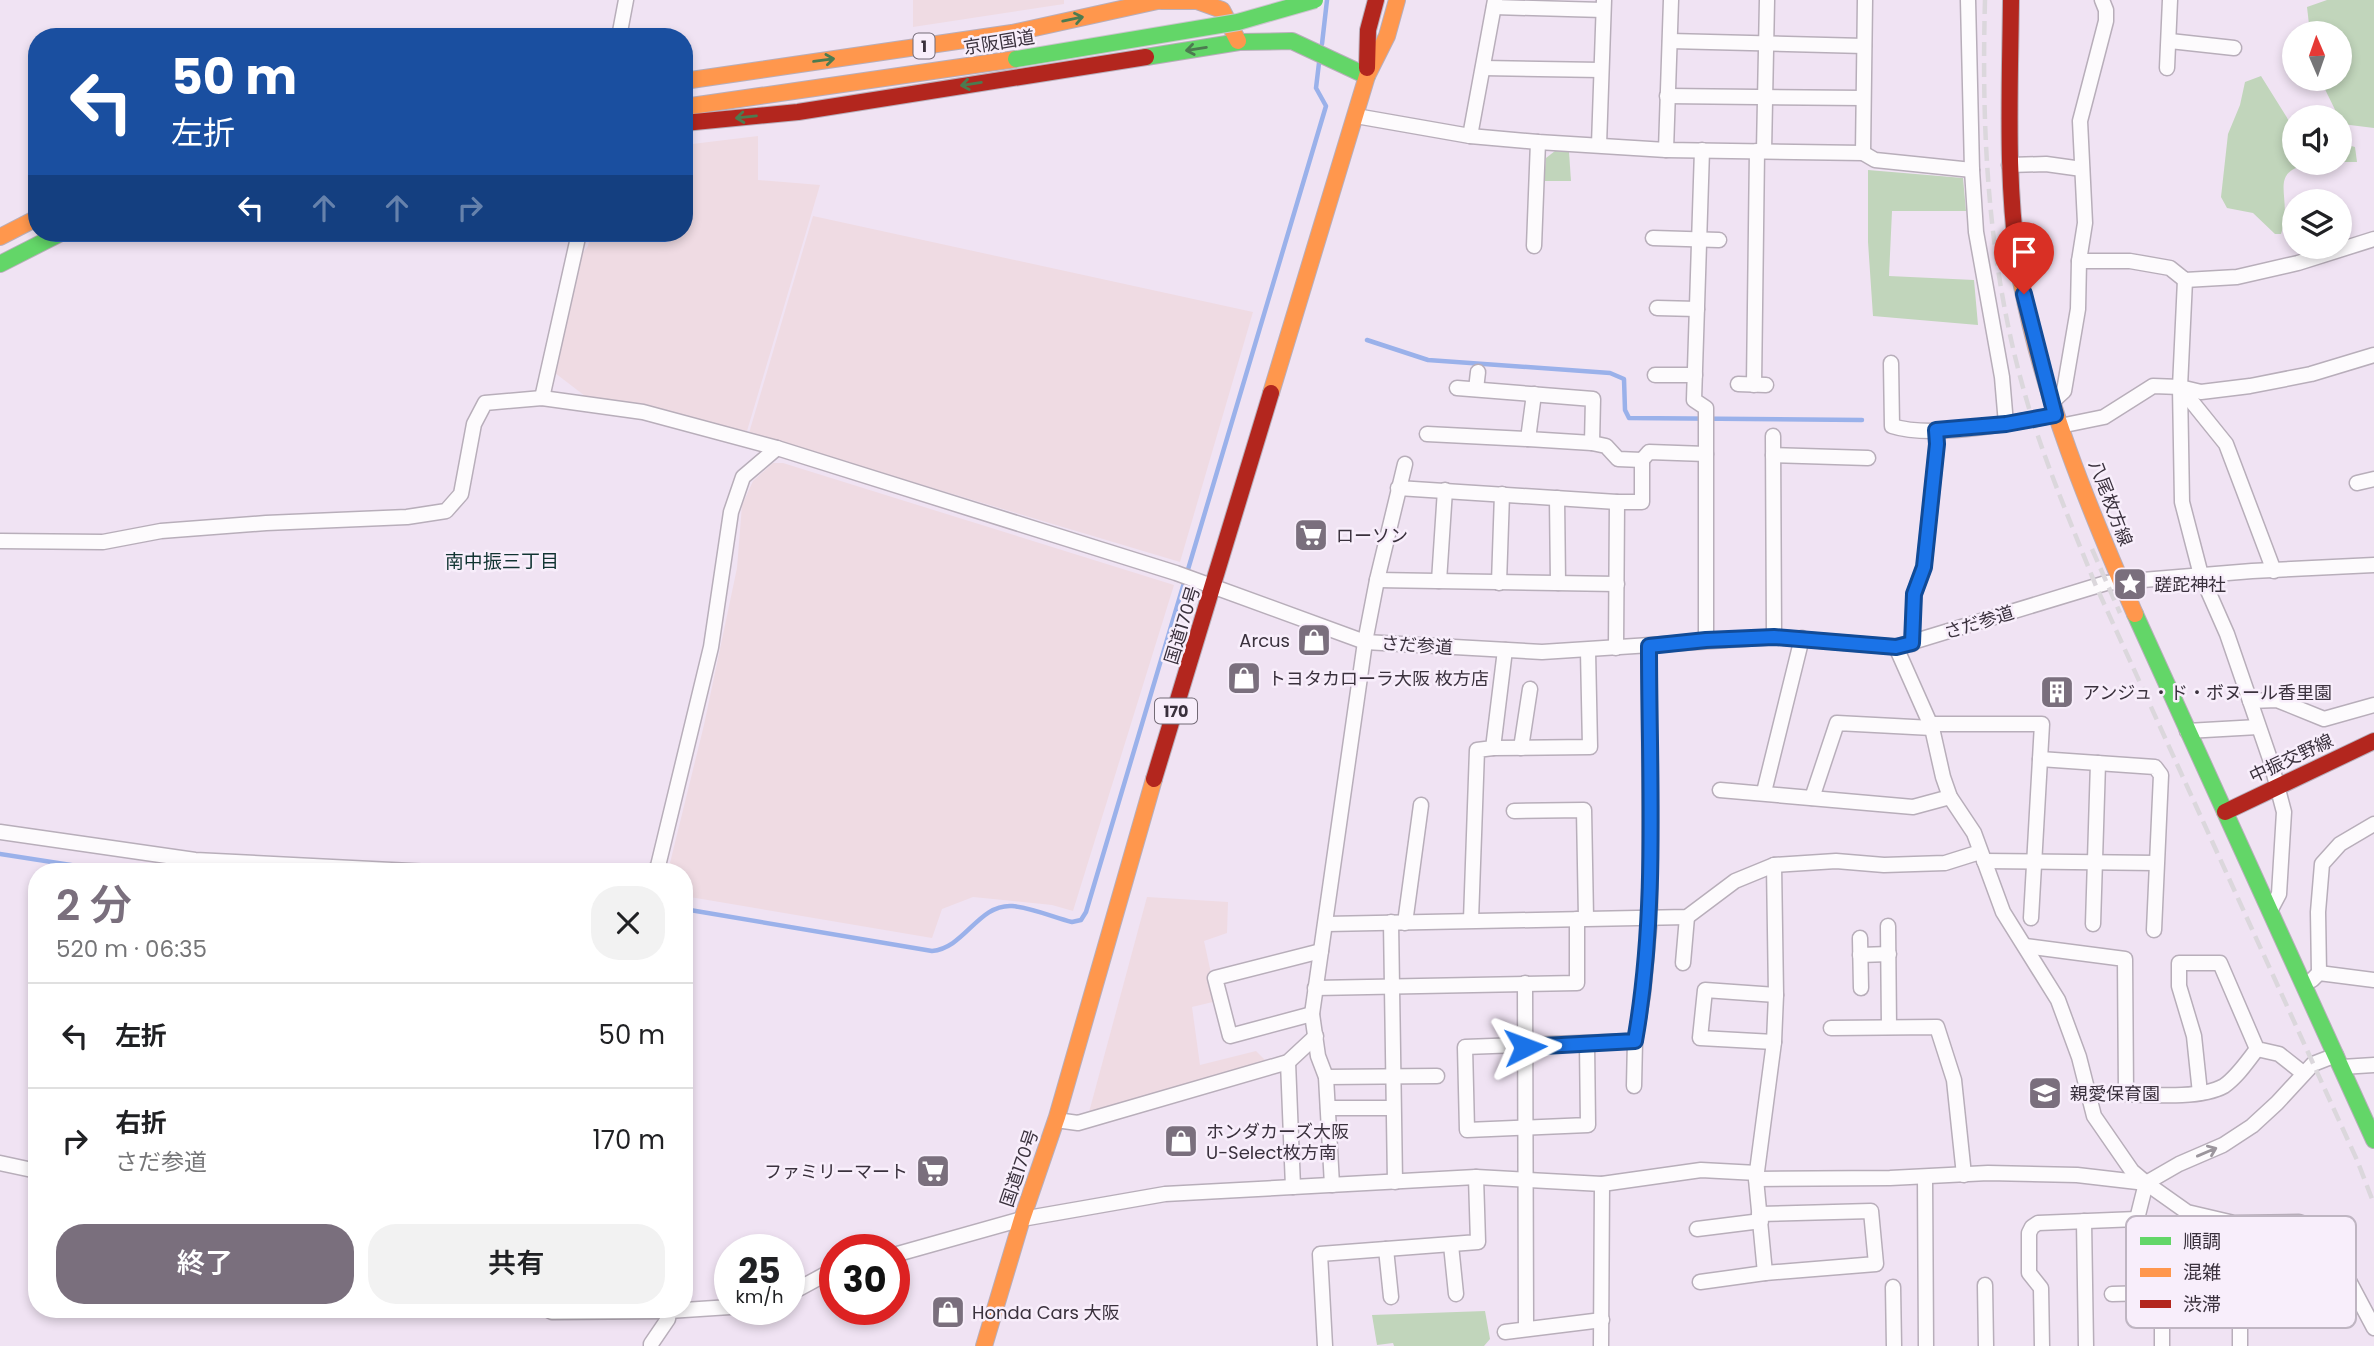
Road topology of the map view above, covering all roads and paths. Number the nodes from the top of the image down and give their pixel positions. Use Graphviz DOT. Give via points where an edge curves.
graph roads {
  1 [pos="617,0"];
  2 [pos="626,0"];
  3 [pos="1162,0"];
  4 [pos="1315,0"];
  5 [pos="1376,0"];
  6 [pos="1671,0"];
  7 [pos="1766,0"];
  8 [pos="1865,0"];
  9 [pos="1968,0"];
  10 [pos="2011,0"];
  11 [pos="2102,0"];
  12 [pos="2170,0"];
  13 [pos="1495,3"];
  14 [pos="1398,4"];
  15 [pos="1604,5"];
  16 [pos="612,28"];
  17 [pos="621,28"];
  18 [pos="1670,41"];
  19 [pos="2170,41"];
  20 [pos="1239,42"];
  21 [pos="1766,44"];
  22 [pos="1864,46"];
  23 [pos="2234,48"];
  24 [pos="1483,68"];
  25 [pos="2167,68"];
  26 [pos="1601,70"];
  27 [pos="1367,76"];
  28 [pos="693,80"];
  29 [pos="1667,96"];
  30 [pos="1765,97"];
  31 [pos="1863,98"];
  32 [pos="693,106"];
  33 [pos="1356,116"];
  34 [pos="693,122"];
  35 [pos="1471,136"];
  36 [pos="1538,142"];
  37 [pos="1599,145"];
  38 [pos="1666,150"];
  39 [pos="1702,150"];
  40 [pos="1760,151"];
  41 [pos="1863,153"];
  42 [pos="2009,165"];
  43 [pos="2082,169"];
  44 [pos="1972,170"];
  45 [pos="28,223"];
  46 [pos="0,237"];
  47 [pos="1653,238"];
  48 [pos="1699,239"];
  49 [pos="2374,239"];
  50 [pos="1719,240"];
  51 [pos="43,242"];
  52 [pos="577,242"];
  53 [pos="582,242"];
  54 [pos="1534,246"];
  55 [pos="575,250"];
  56 [pos="2079,261"];
  57 [pos="0,264"];
  58 [pos="2185,280"];
  59 [pos="1657,309"];
  60 [pos="1697,309"];
  61 [pos="2374,355"];
  62 [pos="1891,363"];
  63 [pos="1478,372"];
  64 [pos="1656,375"];
  65 [pos="1695,375"];
  66 [pos="1738,384"];
  67 [pos="2180,387"];
  68 [pos="1457,388"];
  69 [pos="1476,389"];
  70 [pos="1534,394"];
  71 [pos="541,398"];
  72 [pos="2055,414"];
  73 [pos="2006,424"];
  74 [pos="1936,430"];
  75 [pos="1427,434"];
  76 [pos="1773,436"];
  77 [pos="1528,439"];
  78 [pos="1592,443"];
  79 [pos="777,448"];
  80 [pos="1706,454"];
  81 [pos="1773,455"];
  82 [pos="1868,458"];
  83 [pos="1642,460"];
  84 [pos="1405,464"];
  85 [pos="2374,479"];
  86 [pos="2357,483"];
  87 [pos="1398,488"];
  88 [pos="1445,490"];
  89 [pos="1502,494"];
  90 [pos="1557,498"];
  91 [pos="1617,502"];
  92 [pos="0,541"];
  93 [pos="2374,565"];
  94 [pos="2274,571"];
  95 [pos="1377,580"];
  96 [pos="1439,581"];
  97 [pos="2121,581"];
  98 [pos="2204,581"];
  99 [pos="1499,583"];
  100 [pos="1558,583"];
  101 [pos="1617,584"];
  102 [pos="1214,585"];
  103 [pos="1774,637"];
  104 [pos="1802,638"];
  105 [pos="1706,640"];
  106 [pos="1365,642"];
  107 [pos="1912,643"];
  108 [pos="1649,646"];
  109 [pos="1896,647"];
  110 [pos="1616,648"];
  111 [pos="1505,650"];
  112 [pos="1588,651"];
  113 [pos="1530,689"];
  114 [pos="2250,701"];
  115 [pos="2374,705"];
  116 [pos="1932,726"];
  117 [pos="2258,727"];
  118 [pos="2187,731"];
  119 [pos="2374,741"];
  120 [pos="1493,748"];
  121 [pos="1521,748"];
  122 [pos="2039,760"];
  123 [pos="2098,763"];
  124 [pos="2278,785"];
  125 [pos="1720,790"];
  126 [pos="1764,792"];
  127 [pos="1951,797"];
  128 [pos="1812,798"];
  129 [pos="1421,805"];
  130 [pos="1514,811"];
  131 [pos="2225,812"];
  132 [pos="2374,824"];
  133 [pos="0,832"];
  134 [pos="1982,857"];
  135 [pos="2034,861"];
  136 [pos="2095,862"];
  137 [pos="244,863"];
  138 [pos="659,863"];
  139 [pos="2156,863"];
  140 [pos="1774,865"];
  141 [pos="2270,911"];
  142 [pos="1650,917"];
  143 [pos="1687,917"];
  144 [pos="1581,918"];
  145 [pos="2031,918"];
  146 [pos="1471,920"];
  147 [pos="1398,922"];
  148 [pos="1326,923"];
  149 [pos="2093,924"];
  150 [pos="1888,926"];
  151 [pos="2154,930"];
  152 [pos="1860,938"];
  153 [pos="2025,946"];
  154 [pos="1321,951"];
  155 [pos="1889,954"];
  156 [pos="1860,955"];
  157 [pos="1683,964"];
  158 [pos="2319,974"];
  159 [pos="2374,980"];
  160 [pos="1525,983"];
  161 [pos="2305,986"];
  162 [pos="1391,987"];
  163 [pos="1315,988"];
  164 [pos="1861,988"];
  165 [pos="1776,995"];
  166 [pos="1312,1014"];
  167 [pos="1889,1027"];
  168 [pos="1831,1028"];
  169 [pos="1316,1036"];
  170 [pos="1635,1041"];
  171 [pos="1774,1042"];
  172 [pos="1587,1043"];
  173 [pos="1525,1047"];
  174 [pos="2257,1049"];
  175 [pos="2339,1061"];
  176 [pos="1288,1062"];
  177 [pos="2374,1065"];
  178 [pos="2308,1069"];
  179 [pos="1393,1076"];
  180 [pos="1437,1076"];
  181 [pos="1326,1077"];
  182 [pos="1634,1086"];
  183 [pos="2200,1093"];
  184 [pos="1328,1108"];
  185 [pos="1393,1108"];
  186 [pos="1056,1120"];
  187 [pos="1525,1127"];
  188 [pos="2374,1140"];
  189 [pos="0,1163"];
  190 [pos="28,1169"];
  191 [pos="1964,1175"];
  192 [pos="1756,1176"];
  193 [pos="1476,1177"];
  194 [pos="1925,1177"];
  195 [pos="1525,1178"];
  196 [pos="1395,1182"];
  197 [pos="2146,1183"];
  198 [pos="1602,1184"];
  199 [pos="1332,1185"];
  200 [pos="1293,1187"];
  201 [pos="2138,1216"];
  202 [pos="2204,1216"];
  203 [pos="1760,1218"];
  204 [pos="1022,1219"];
  205 [pos="2126,1219"];
  206 [pos="2084,1221"];
  207 [pos="1698,1228"];
  208 [pos="1451,1245"];
  209 [pos="910,1250"];
  210 [pos="1386,1250"];
  211 [pos="1765,1273"];
  212 [pos="1700,1282"];
  213 [pos="1985,1285"];
  214 [pos="1894,1287"];
  215 [pos="1456,1294"];
  216 [pos="2112,1294"];
  217 [pos="2126,1294"];
  218 [pos="2356,1294"];
  219 [pos="1391,1297"];
  220 [pos="714,1308"];
  221 [pos="693,1309"];
  222 [pos="668,1318"];
  223 [pos="1602,1320"];
  224 [pos="1526,1328"];
  225 [pos="2162,1328"];
  226 [pos="2240,1328"];
  227 [pos="2374,1328"];
  228 [pos="1505,1332"];
  229 [pos="651,1346"];
  230 [pos="984,1346"];
  231 [pos="1325,1346"];
  232 [pos="1601,1346"];
  233 [pos="1894,1346"];
  234 [pos="1926,1346"];
  235 [pos="1986,1346"];
  236 [pos="2042,1346"];
  237 [pos="2086,1346"];
  238 [pos="2162,1346"];
  239 [pos="2240,1346"];
  1 -- 16 [label="street"];
  2 -- 17 [label="street"];
  3 -- 20 [label="main road, 京阪国道" via="1197,1 1222,10"];
  28 -- 3 [label="main road, 京阪国道 / 1, one-way" via="1012,33"];
  4 -- 32 [label="main road, 京阪国道 / 1, bridge" via="1238,22"];
  5 -- 27 [label="main road, 国道170号 / 170" via="1368,30"];
  6 -- 18 [label="street"];
  7 -- 21 [label="street"];
  8 -- 22 [label="street"];
  9 -- 44 [label="street"];
  10 -- 42 [label="main road, 八尾枚方線"];
  11 -- 43 [label="street" via="2106,21 2080,121"];
  12 -- 19 [label="street"];
  13 -- 15 [label="street"];
  13 -- 24 [label="street"];
  14 -- 27 [label="main road, 国道170号 / 170"];
  15 -- 26 [label="street"];
  18 -- 21 [label="street"];
  18 -- 29 [label="street"];
  19 -- 23 [label="street"];
  19 -- 25 [label="street"];
  20 -- 27 [label="main road" via="1292,41"];
  20 -- 34 [label="main road, one-way" via="798,112"];
  21 -- 22 [label="street"];
  21 -- 30 [label="street"];
  22 -- 31 [label="street"];
  24 -- 26 [label="street"];
  24 -- 35 [label="street"];
  26 -- 37 [label="street"];
  27 -- 33 [label="main road, 国道170号 / 170"];
  29 -- 30 [label="street"];
  29 -- 38 [label="street"];
  30 -- 31 [label="street"];
  30 -- 40 [label="street"];
  31 -- 41 [label="street"];
  33 -- 35 [label="street"];
  33 -- 102 [label="main road, 国道170号 / 170"];
  35 -- 36 [label="street"];
  36 -- 37 [label="street"];
  36 -- 54 [label="street"];
  37 -- 38 [label="street"];
  38 -- 39 [label="street"];
  39 -- 40 [label="street"];
  39 -- 48 [label="street"];
  40 -- 41 [label="street"];
  40 -- 66 [label="street" via="1760,385"];
  41 -- 44 [label="street" via="1875,160"];
  42 -- 43 [label="street"];
  42 -- 72 [label="main road, 八尾枚方線" via="2028,315"];
  43 -- 56 [label="street" via="2085,223"];
  44 -- 73 [label="street" via="1976,232"];
  45 -- 46 [label="main road"];
  47 -- 48 [label="street"];
  48 -- 50 [label="street"];
  48 -- 60 [label="street"];
  49 -- 58 [label="street" via="2237,277"];
  51 -- 57 [label="main road"];
  52 -- 55 [label="street"];
  53 -- 55 [label="street"];
  55 -- 71 [label="street"];
  56 -- 58 [label="street" via="2130,261 2170,268"];
  56 -- 72 [label="street" via="2078,309 2064,391"];
  58 -- 67 [label="street"];
  59 -- 60 [label="street"];
  60 -- 65 [label="street"];
  61 -- 67 [label="street" via="2250,386 2201,392"];
  62 -- 74 [label="street" via="1892,426 1909,432"];
  63 -- 69 [label="street"];
  64 -- 65 [label="street"];
  65 -- 80 [label="street" via="1694,400 1706,408"];
  67 -- 72 [label="street" via="2153,386 2104,418"];
  67 -- 94 [label="street" via="2226,444"];
  67 -- 98 [label="street" via="2182,502"];
  68 -- 69 [label="street"];
  69 -- 70 [label="street"];
  70 -- 77 [label="street"];
  70 -- 78 [label="street" via="1593,399"];
  71 -- 79 [label="street, さだ参道" via="643,412"];
  71 -- 92 [label="street, さだ参道" via="485,403 474,424 460,494 446,511 161,531 103,542"];
  72 -- 73 [label="street"];
  72 -- 97 [label="main road, 八尾枚方線"];
  73 -- 74 [label="street"];
  74 -- 107 [label="street" via="1926,553 1914,594"];
  75 -- 77 [label="street"];
  76 -- 81 [label="street"];
  77 -- 78 [label="street"];
  78 -- 83 [label="street" via="1606,446 1618,458"];
  79 -- 102 [label="street, さだ参道"];
  79 -- 138 [label="street" via="743,477 730,512 711,647"];
  80 -- 83 [label="street" via="1649,452"];
  80 -- 105 [label="street"];
  81 -- 82 [label="street"];
  81 -- 103 [label="street"];
  83 -- 91 [label="street" via="1642,502"];
  84 -- 87 [label="street"];
  85 -- 86 [label="street"];
  87 -- 88 [label="street"];
  87 -- 95 [label="street"];
  88 -- 89 [label="street"];
  88 -- 96 [label="street"];
  89 -- 90 [label="street"];
  89 -- 99 [label="street"];
  90 -- 91 [label="street"];
  90 -- 100 [label="street"];
  91 -- 101 [label="street"];
  93 -- 94 [label="street, さだ参道"];
  94 -- 98 [label="street, さだ参道"];
  95 -- 96 [label="street"];
  95 -- 106 [label="street"];
  96 -- 99 [label="street"];
  97 -- 98 [label="street, さだ参道"];
  97 -- 107 [label="street, さだ参道"];
  97 -- 118 [label="main road, 八尾枚方線"];
  98 -- 114 [label="street"];
  99 -- 100 [label="street"];
  100 -- 101 [label="street"];
  101 -- 110 [label="street"];
  102 -- 106 [label="street, さだ参道"];
  102 -- 186 [label="main road, 国道170号 / 170"];
  103 -- 104 [label="street, さだ参道"];
  103 -- 105 [label="street, さだ参道"];
  104 -- 109 [label="street, さだ参道"];
  104 -- 126 [label="street"];
  105 -- 108 [label="street, さだ参道"];
  106 -- 111 [label="street, さだ参道"];
  106 -- 148 [label="street"];
  107 -- 109 [label="street, さだ参道"];
  108 -- 110 [label="street, さだ参道"];
  108 -- 142 [label="street"];
  109 -- 116 [label="street"];
  110 -- 112 [label="street, さだ参道"];
  111 -- 112 [label="street, さだ参道"];
  111 -- 120 [label="street"];
  112 -- 121 [label="street" via="1590,747"];
  113 -- 121 [label="street"];
  114 -- 115 [label="street" via="2277,699 2324,719"];
  114 -- 117 [label="street"];
  116 -- 122 [label="street" via="2042,724"];
  116 -- 127 [label="street"];
  116 -- 128 [label="street" via="1837,723"];
  117 -- 118 [label="street"];
  117 -- 124 [label="street"];
  118 -- 131 [label="main road, 八尾枚方線"];
  119 -- 124 [label="main road, 中振交野線"];
  120 -- 121 [label="street"];
  120 -- 146 [label="street" via="1477,750"];
  122 -- 123 [label="street"];
  122 -- 135 [label="street"];
  123 -- 136 [label="street"];
  123 -- 139 [label="street" via="2155,767 2161,775"];
  124 -- 131 [label="main road, 中振交野線"];
  124 -- 141 [label="street" via="2284,821 2279,894"];
  125 -- 126 [label="street"];
  126 -- 128 [label="street"];
  127 -- 128 [label="street" via="1913,807"];
  127 -- 134 [label="street" via="1974,833"];
  129 -- 147 [label="street"];
  130 -- 144 [label="street" via="1584,810"];
  131 -- 141 [label="main road, 八尾枚方線"];
  132 -- 158 [label="street" via="2340,844 2322,864"];
  133 -- 137 [label="street"];
  134 -- 135 [label="street"];
  134 -- 140 [label="street" via="1945,863"];
  134 -- 153 [label="street" via="2003,912"];
  135 -- 136 [label="street"];
  135 -- 145 [label="street"];
  136 -- 139 [label="street"];
  136 -- 149 [label="street"];
  139 -- 151 [label="street"];
  140 -- 143 [label="street" via="1735,881"];
  140 -- 165 [label="street"];
  141 -- 161 [label="main road, 八尾枚方線"];
  142 -- 143 [label="street"];
  142 -- 144 [label="street"];
  142 -- 170 [label="street"];
  143 -- 157 [label="street"];
  144 -- 146 [label="street"];
  144 -- 160 [label="street" via="1577,983"];
  146 -- 147 [label="street"];
  147 -- 148 [label="street"];
  147 -- 162 [label="street"];
  148 -- 154 [label="street"];
  150 -- 155 [label="street"];
  152 -- 156 [label="street"];
  153 -- 183 [label="street" via="2125,959 2126,1094"];
  153 -- 197 [label="street" via="2058,1000 2094,1116 2132,1171"];
  154 -- 163 [label="street"];
  154 -- 166 [label="street" via="1215,978 1230,1036"];
  155 -- 156 [label="street"];
  155 -- 167 [label="street"];
  156 -- 164 [label="street"];
  158 -- 159 [label="street"];
  158 -- 161 [label="street"];
  160 -- 162 [label="street"];
  160 -- 173 [label="street"];
  161 -- 175 [label="main road, 八尾枚方線"];
  162 -- 163 [label="street"];
  162 -- 179 [label="street"];
  163 -- 166 [label="street"];
  165 -- 171 [label="street"];
  165 -- 171 [label="street" via="1705,990 1700,1038"];
  166 -- 169 [label="street"];
  167 -- 168 [label="street"];
  167 -- 191 [label="street" via="1937,1027 1954,1080"];
  169 -- 176 [label="street"];
  169 -- 181 [label="street"];
  170 -- 172 [label="street"];
  170 -- 182 [label="street"];
  171 -- 192 [label="street"];
  172 -- 173 [label="street"];
  172 -- 187 [label="street" via="1588,1125"];
  173 -- 187 [label="street"];
  173 -- 187 [label="street" via="1465,1047 1467,1130"];
  174 -- 178 [label="street"];
  174 -- 183 [label="street" via="2223,1086"];
  174 -- 183 [label="street" via="2221,963 2179,963 2179,986 2194,1037"];
  175 -- 177 [label="street"];
  175 -- 178 [label="street"];
  175 -- 188 [label="main road, 八尾枚方線"];
  176 -- 186 [label="street" via="1077,1124"];
  176 -- 200 [label="street"];
  197 -- 178 [label="street, one-way" via="2252,1126"];
  179 -- 180 [label="street"];
  179 -- 181 [label="street"];
  179 -- 185 [label="street"];
  181 -- 184 [label="street"];
  184 -- 185 [label="street"];
  184 -- 199 [label="street"];
  185 -- 196 [label="street"];
  186 -- 204 [label="main road, 国道170号 / 170"];
  187 -- 195 [label="street"];
  189 -- 190 [label="street"];
  191 -- 194 [label="street"];
  191 -- 197 [label="street" via="2077,1174"];
  192 -- 194 [label="street"];
  192 -- 198 [label="street" via="1701,1170"];
  192 -- 203 [label="street"];
  193 -- 195 [label="street"];
  193 -- 196 [label="street"];
  193 -- 208 [label="street" via="1478,1242"];
  194 -- 234 [label="street"];
  195 -- 198 [label="street"];
  195 -- 224 [label="street"];
  196 -- 199 [label="street"];
  197 -- 201 [label="street"];
  197 -- 202 [label="street" via="2187,1212"];
  198 -- 223 [label="street"];
  199 -- 200 [label="street"];
  200 -- 204 [label="street" via="1166,1194"];
  203 -- 207 [label="street"];
  203 -- 211 [label="street"];
  203 -- 211 [label="street" via="1871,1211 1874,1236 1875,1264"];
  204 -- 209 [label="street"];
  204 -- 230 [label="main road, 国道170号 / 170"];
  205 -- 206 [label="street"];
  206 -- 236 [label="street" via="2038,1223 2029,1233 2029,1273 2041,1288"];
  206 -- 237 [label="street"];
  208 -- 210 [label="street"];
  208 -- 215 [label="street"];
  210 -- 219 [label="street"];
  210 -- 231 [label="street" via="1320,1254"];
  211 -- 212 [label="street"];
  213 -- 235 [label="street"];
  214 -- 233 [label="street"];
  216 -- 217 [label="street"];
  218 -- 227 [label="street"];
  220 -- 221 [label="street"];
  222 -- 229 [label="street"];
  223 -- 224 [label="street"];
  223 -- 232 [label="street"];
  224 -- 228 [label="street"];
  225 -- 238 [label="street"];
  226 -- 239 [label="street"];
}
